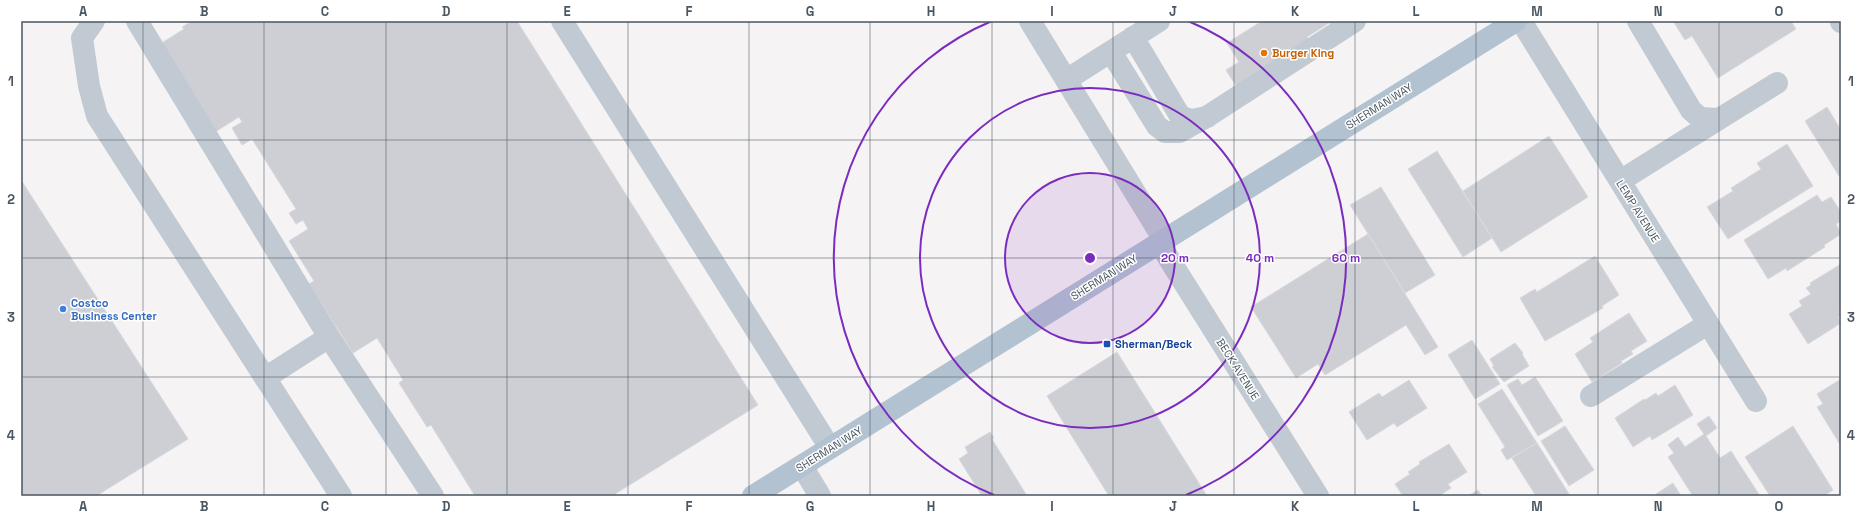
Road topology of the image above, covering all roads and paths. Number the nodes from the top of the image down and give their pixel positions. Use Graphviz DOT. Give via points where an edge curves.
graph roads {
  1 [pos="94,21"];
  2 [pos="137,21"];
  3 [pos="562,21"];
  4 [pos="1030,21"];
  5 [pos="1159,21"];
  6 [pos="1356,21"];
  7 [pos="1638,21"];
  8 [pos="1512,22"];
  9 [pos="1133,37"];
  10 [pos="1111,52"];
  11 [pos="1066,80"];
  12 [pos="1777,83"];
  13 [pos="1208,116"];
  14 [pos="1719,119"];
  15 [pos="1620,182"];
  16 [pos="1162,241"];
  17 [pos="1708,324"];
  18 [pos="329,337"];
  19 [pos="265,378"];
  20 [pos="1591,396"];
  21 [pos="1756,401"];
  22 [pos="830,448"];
  23 [pos="802,466"];
  24 [pos="341,496"];
  25 [pos="433,496"];
  26 [pos="753,496"];
  27 [pos="820,496"];
  28 [pos="1318,496"];
  1 -- 19 [label="street" via="82,38 89,86 97,116"];
  2 -- 18 [label="street"];
  3 -- 22 [label="street"];
  4 -- 11 [label="street, BECK AVENUE"];
  5 -- 9 [label="street"];
  6 -- 13 [label="street"];
  7 -- 14 [label="street" via="1691,110 1700,118"];
  8 -- 15 [label="street, LEMP AVENUE"];
  8 -- 16 [label="main road, SHERMAN WAY"];
  9 -- 10 [label="street"];
  9 -- 13 [label="street" via="1180,116 1191,120"];
  10 -- 11 [label="street"];
  10 -- 13 [label="street" via="1157,126 1165,132 1179,132"];
  11 -- 16 [label="street, BECK AVENUE"];
  12 -- 14 [label="street"];
  14 -- 15 [label="street"];
  15 -- 17 [label="street, LEMP AVENUE"];
  16 -- 22 [label="main road, SHERMAN WAY"];
  16 -- 28 [label="street, BECK AVENUE"];
  17 -- 20 [label="street"];
  17 -- 21 [label="street, LEMP AVENUE"];
  18 -- 19 [label="street"];
  18 -- 25 [label="street"];
  19 -- 24 [label="street"];
  22 -- 23 [label="main road, SHERMAN WAY"];
  23 -- 26 [label="main road, SHERMAN WAY"];
  23 -- 27 [label="street"];
}
